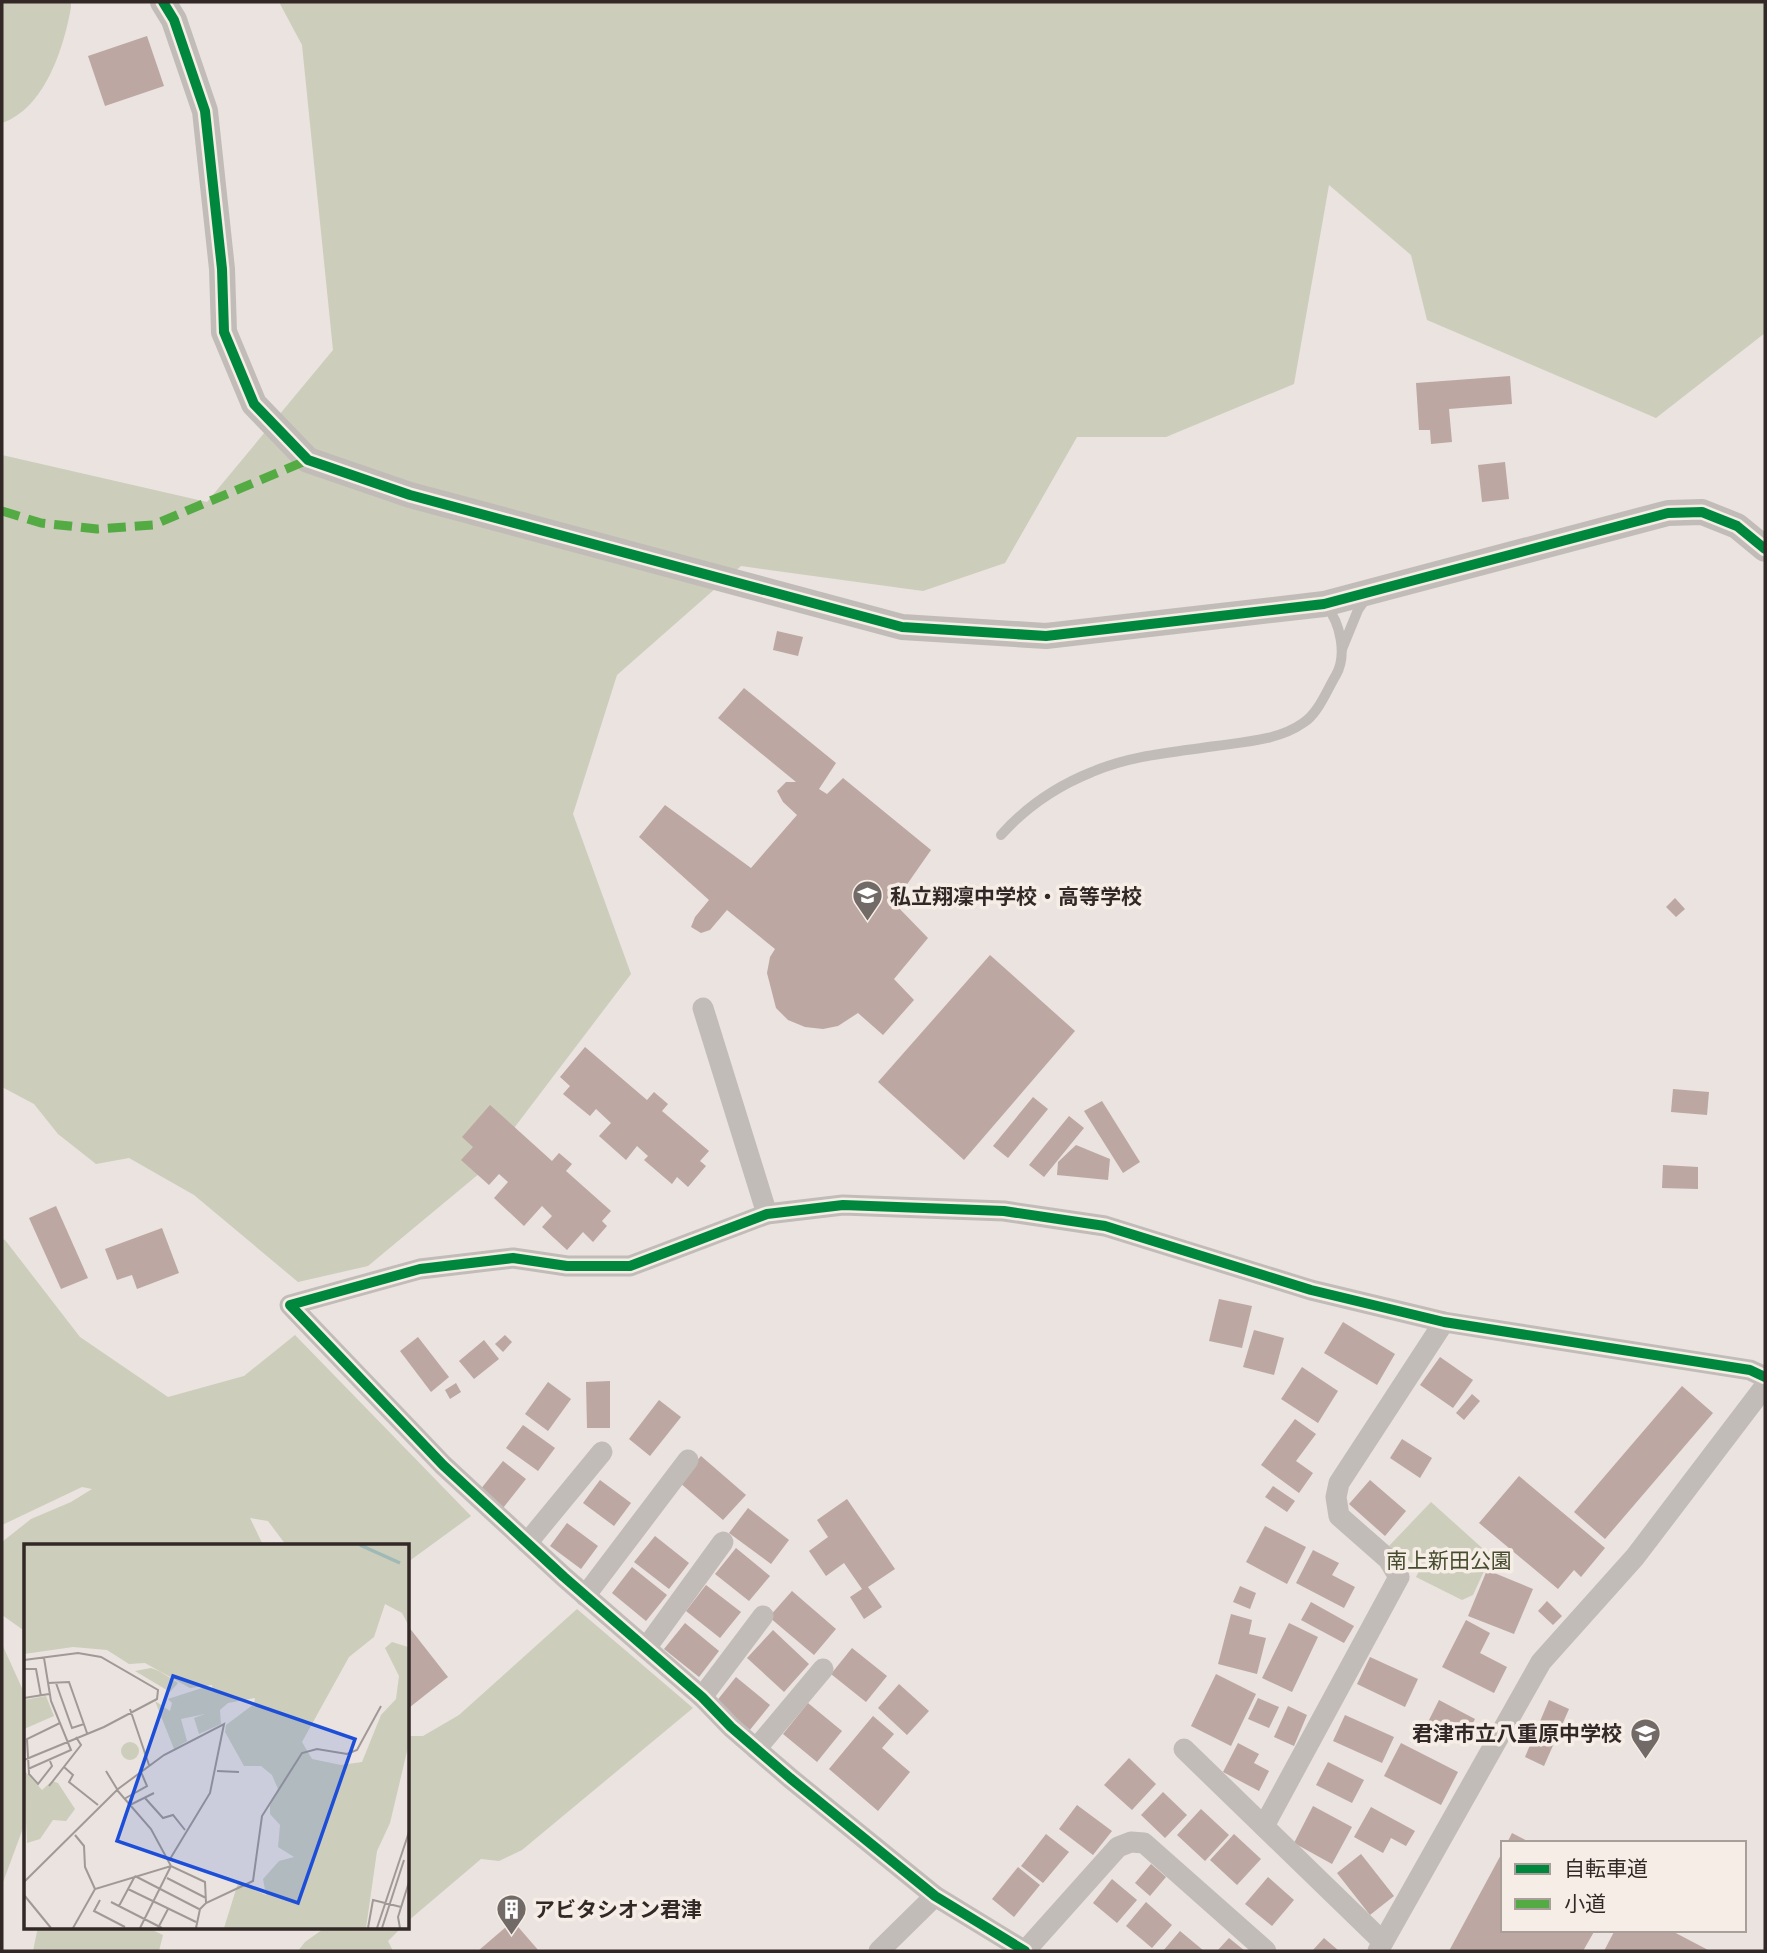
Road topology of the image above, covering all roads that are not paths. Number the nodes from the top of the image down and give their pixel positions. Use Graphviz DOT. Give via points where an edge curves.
graph roads {
  1 [pos="163,2"];
  2 [pos="1765,549"];
  3 [pos="1370,592"];
  4 [pos="1324,604"];
  5 [pos="1340,653"];
  6 [pos="1001,835"];
  7 [pos="704,1007"];
  8 [pos="767,1214"];
  9 [pos="1444,1322"];
  10 [pos="1765,1377"];
  11 [pos="1765,1386"];
  12 [pos="602,1452"];
  13 [pos="688,1460"];
  14 [pos="723,1542"];
  15 [pos="527,1543"];
  16 [pos="585,1596"];
  17 [pos="763,1616"];
  18 [pos="646,1648"];
  19 [pos="823,1669"];
  20 [pos="702,1697"];
  21 [pos="1184,1748"];
  22 [pos="756,1749"];
  23 [pos="1264,1826"];
  24 [pos="935,1896"];
  25 [pos="1381,1947"];
  26 [pos="879,1951"];
  27 [pos="1025,1951"];
  28 [pos="1266,1951"];
  1 -- 4 [label="street" via="174,20 205,111 224,332 254,404 308,460 410,495 902,627 1046,636"];
  2 -- 3 [label="street" via="1737,526 1702,512 1668,513"];
  3 -- 4 [label="street"];
  3 -- 5 [label="lane"];
  4 -- 5 [label="lane" via="1333,613"];
  5 -- 6 [label="lane" via="1341,667 1321,702 1306,722 1282,735 1154,754 1092,771 1037,802"];
  7 -- 8 [label="street"];
  8 -- 9 [label="street" via="843,1205 1004,1211 1105,1226 1311,1290"];
  8 -- 15 [label="street" via="630,1266 567,1266 513,1258 420,1269 290,1305 443,1465"];
  9 -- 10 [label="street" via="1750,1370"];
  9 -- 23 [label="street" via="1339,1483 1339,1516 1388,1559 1399,1577"];
  11 -- 25 [label="street" via="1635,1557 1541,1661"];
  12 -- 15 [label="street"];
  13 -- 16 [label="street"];
  14 -- 18 [label="street"];
  15 -- 16 [label="street"];
  16 -- 18 [label="street"];
  17 -- 20 [label="street"];
  18 -- 20 [label="street"];
  19 -- 22 [label="street"];
  20 -- 22 [label="street"];
  21 -- 23 [label="street"];
  22 -- 24 [label="street"];
  23 -- 25 [label="street"];
  24 -- 26 [label="street"];
  24 -- 27 [label="street"];
  27 -- 28 [label="street" via="1118,1847 1131,1842 1144,1843"];
}
